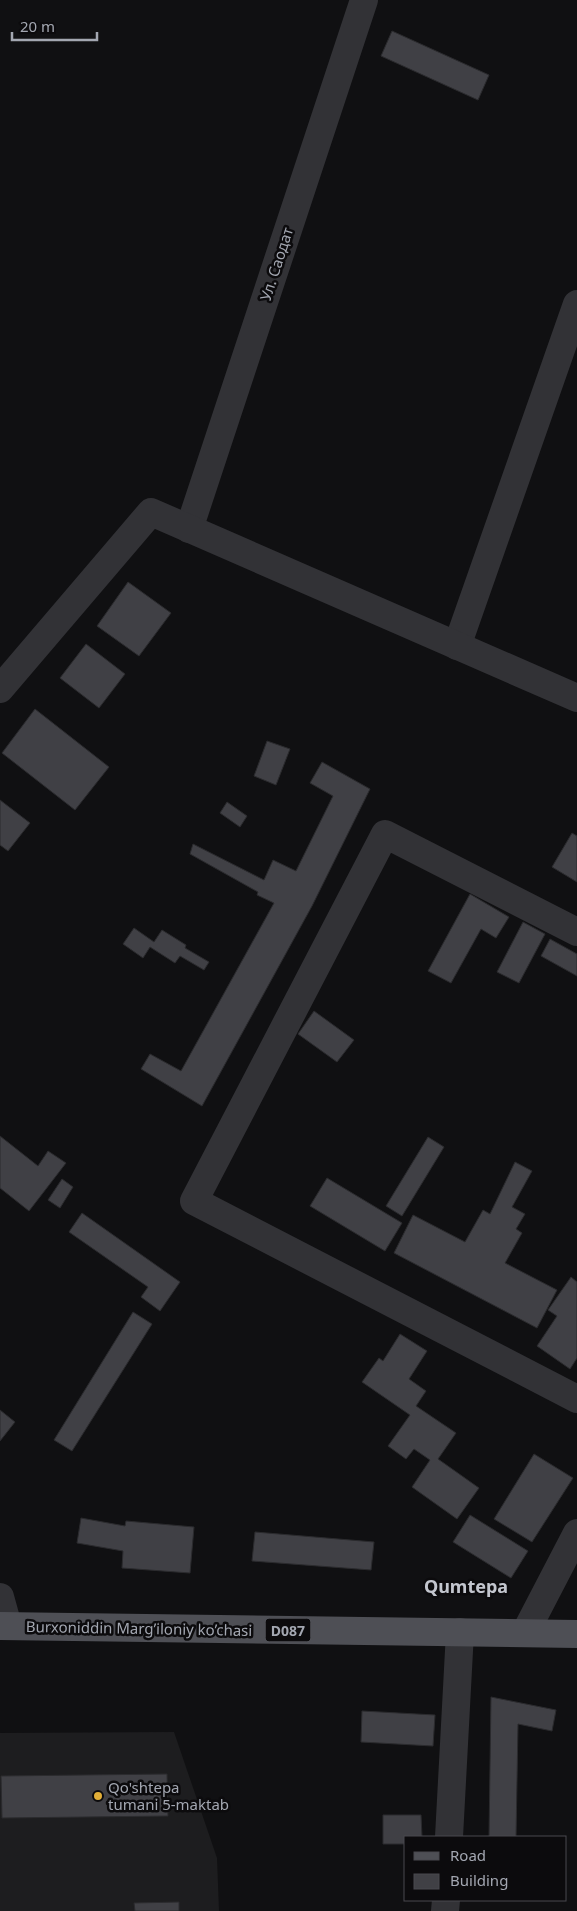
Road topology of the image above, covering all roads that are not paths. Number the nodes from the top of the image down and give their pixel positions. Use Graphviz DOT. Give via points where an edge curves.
graph roads {
  1 [pos="364,0"];
  2 [pos="577,304"];
  3 [pos="189,529"];
  4 [pos="457,646"];
  5 [pos="0,689"];
  6 [pos="577,698"];
  7 [pos="577,932"];
  8 [pos="577,1398"];
  9 [pos="577,1533"];
  10 [pos="0,1597"];
  11 [pos="4,1626"];
  12 [pos="460,1632"];
  13 [pos="525,1633"];
  14 [pos="577,1634"];
  15 [pos="449,1836"];
  1 -- 3 [label="street, Ул. Саодат"];
  2 -- 4 [label="street"];
  3 -- 4 [label="street"];
  3 -- 5 [label="street" via="151,512"];
  4 -- 6 [label="street"];
  7 -- 8 [label="street" via="385,834 194,1201"];
  9 -- 13 [label="street"];
  10 -- 11 [label="street"];
  11 -- 12 [label="main road, Burxoniddin Marg’iloniy ko’chasi / D087"];
  12 -- 13 [label="main road, Burxoniddin Marg’iloniy ko’chasi / D087"];
  12 -- 15 [label="street"];
  13 -- 14 [label="main road, Burxoniddin Marg’iloniy ko’chasi / D087"];
}
